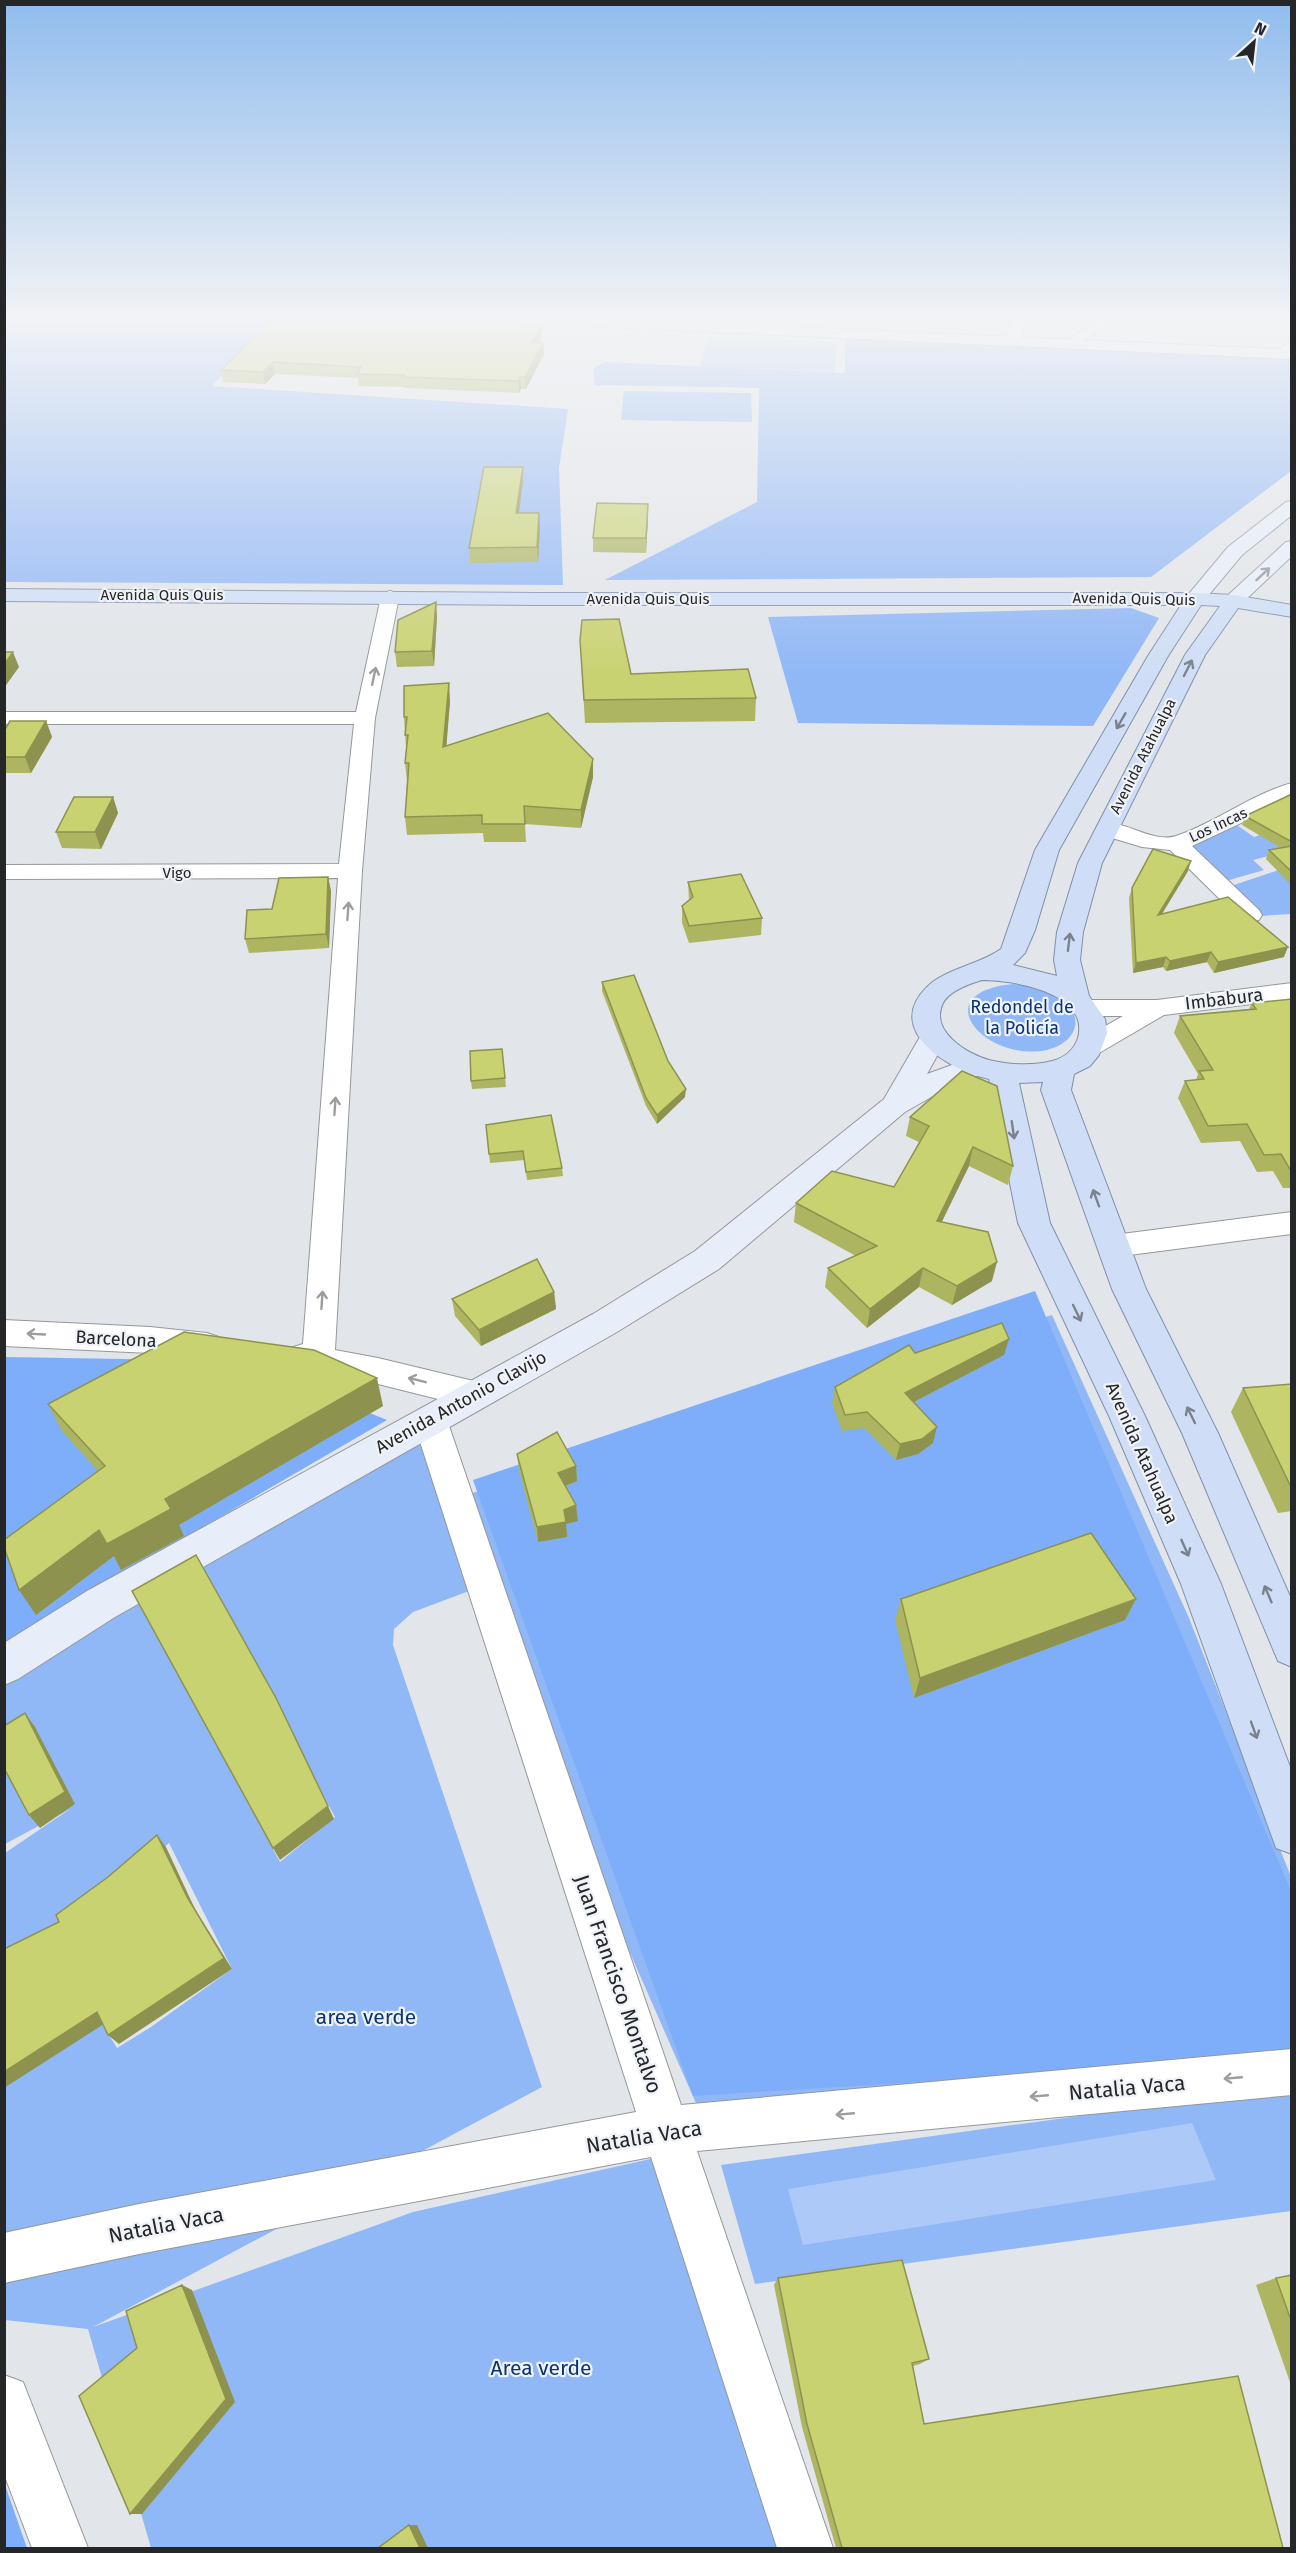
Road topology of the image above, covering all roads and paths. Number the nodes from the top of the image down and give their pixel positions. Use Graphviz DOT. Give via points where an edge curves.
graph roads {
  1 [pos="1292,506"];
  2 [pos="1292,546"];
  3 [pos="4,595"];
  4 [pos="390,597"];
  5 [pos="1195,599"];
  6 [pos="1233,601"];
  7 [pos="1292,612"];
  8 [pos="4,718"];
  9 [pos="365,718"];
  10 [pos="1292,790"];
  11 [pos="1107,829"];
  12 [pos="1177,844"];
  13 [pos="350,871"];
  14 [pos="4,872"];
  15 [pos="1250,915"];
  16 [pos="980,972"];
  17 [pos="1292,991"];
  18 [pos="1080,1004"];
  19 [pos="1157,1008"];
  20 [pos="934,1036"];
  21 [pos="1089,1047"];
  22 [pos="1061,1069"];
  23 [pos="988,1070"];
  24 [pos="895,1105"];
  25 [pos="1292,1223"];
  26 [pos="1114,1246"];
  27 [pos="4,1333"];
  28 [pos="240,1350"];
  29 [pos="274,1354"];
  30 [pos="318,1359"];
  31 [pos="474,1394"];
  32 [pos="430,1419"];
  33 [pos="1292,1648"];
  34 [pos="4,1666"];
  35 [pos="1292,1832"];
  36 [pos="1292,2072"];
  37 [pos="668,2130"];
  38 [pos="4,2258"];
  39 [pos="4,2401"];
  40 [pos="60,2548"];
  41 [pos="805,2548"];
  1 -- 5 [label="main road" via="1235,551"];
  6 -- 2 [label="main road, Avenida Atahualpa, one-way"];
  3 -- 4 [label="main road, Avenida Quis Quis"];
  4 -- 5 [label="main road, Avenida Quis Quis"];
  9 -- 4 [label="street, one-way"];
  5 -- 6 [label="main road, Avenida Quis Quis"];
  5 -- 16 [label="main road, one-way" via="1047,850 1012,952"];
  6 -- 7 [label="main road, Avenida Quis Quis"];
  11 -- 6 [label="main road, Avenida Atahualpa, one-way" via="1195,655"];
  8 -- 9 [label="street"];
  9 -- 13 [label="street"];
  10 -- 12 [label="street, Los Incas"];
  11 -- 12 [label="street, Los Incas" via="1142,840"];
  18 -- 11 [label="main road, Avenida Atahualpa, one-way" via="1067,960 1070,932 1090,862"];
  12 -- 15 [label="street"];
  13 -- 14 [label="street, Vigo"];
  30 -- 13 [label="street, one-way"];
  16 -- 18 [label="main road" via="1032,976 1056,986"];
  16 -- 20 [label="main road" via="939,988 929,1003 927,1019"];
  17 -- 19 [label="street, Imbabura"];
  18 -- 19 [label="street, Imbabura"];
  18 -- 21 [label="main road" via="1090,1017 1093,1033"];
  19 -- 21 [label="street, Imbabura"];
  20 -- 23 [label="main road" via="950,1052"];
  20 -- 24 [label="main road, Avenida Antonio Clavijo"];
  21 -- 22 [label="main road" via="1078,1060"];
  22 -- 23 [label="main road" via="1023,1075"];
  26 -- 22 [label="main road, one-way" via="1056,1090"];
  23 -- 24 [label="main road, Avenida Antonio Clavijo" via="938,1081"];
  23 -- 35 [label="main road, Avenida Atahualpa, one-way" via="1010,1102 1034,1223 1127,1416 1201,1584"];
  24 -- 31 [label="main road, Avenida Antonio Clavijo" via="707,1260 605,1323"];
  25 -- 26 [label="street"];
  33 -- 26 [label="main road, one-way" via="1200,1433 1129,1289"];
  28 -- 27 [label="street, Barcelona, one-way" via="150,1340"];
  29 -- 30 [label="street"];
  31 -- 30 [label="street, one-way"];
  31 -- 32 [label="main road, Avenida Antonio Clavijo"];
  32 -- 34 [label="main road, Avenida Antonio Clavijo" via="101,1604"];
  32 -- 37 [label="street, Juan Francisco Montalvo"];
  36 -- 37 [label="street, Natalia Vaca, one-way"];
  37 -- 38 [label="street, Natalia Vaca"];
  37 -- 41 [label="street, Juan Francisco Montalvo"];
  39 -- 40 [label="street"];
}
